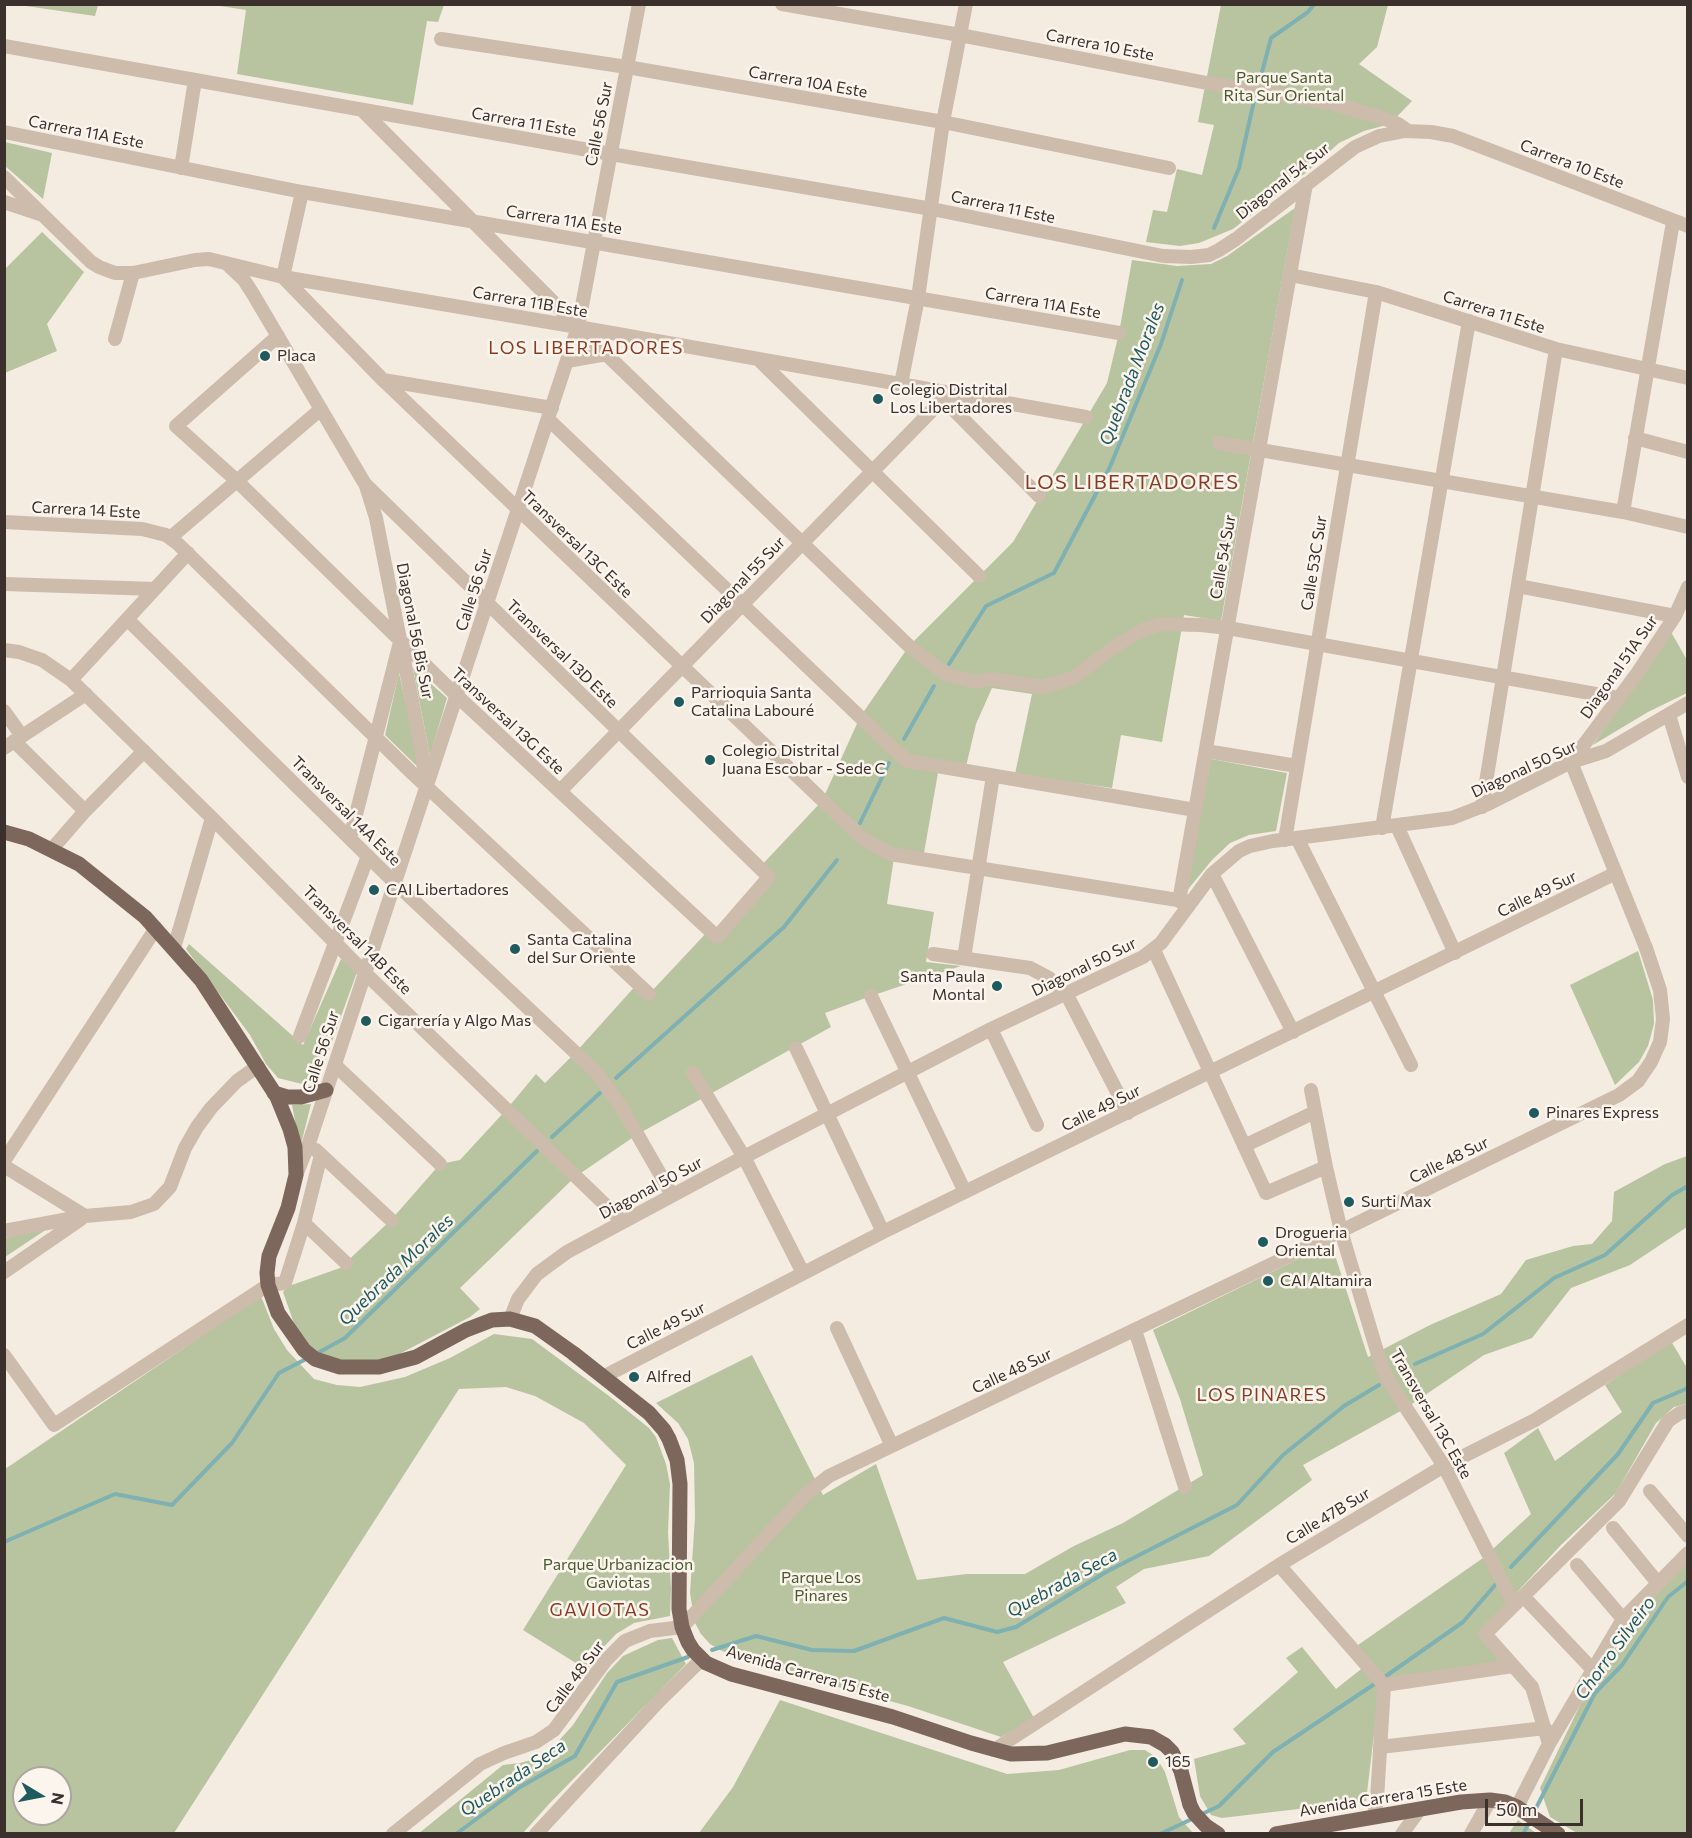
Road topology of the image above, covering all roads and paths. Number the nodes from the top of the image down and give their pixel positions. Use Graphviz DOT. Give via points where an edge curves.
graph roads {
  1 [pos="639,4"];
  2 [pos="782,4"];
  3 [pos="966,4"];
  4 [pos="960,35"];
  5 [pos="441,39"];
  6 [pos="4,46"];
  7 [pos="627,67"];
  8 [pos="195,80"];
  9 [pos="362,110"];
  10 [pos="943,122"];
  11 [pos="1408,131"];
  12 [pos="4,132"];
  13 [pos="1445,134"];
  14 [pos="610,154"];
  15 [pos="181,168"];
  16 [pos="1169,168"];
  17 [pos="4,177"];
  18 [pos="1306,184"];
  19 [pos="302,192"];
  20 [pos="4,202"];
  21 [pos="932,209"];
  22 [pos="43,215"];
  23 [pos="474,222"];
  24 [pos="1674,222"];
  25 [pos="1688,226"];
  26 [pos="594,242"];
  27 [pos="1143,253"];
  28 [pos="227,264"];
  29 [pos="133,273"];
  30 [pos="1290,275"];
  31 [pos="283,277"];
  32 [pos="1376,292"];
  33 [pos="918,298"];
  34 [pos="1469,321"];
  35 [pos="578,327"];
  36 [pos="1119,333"];
  37 [pos="278,336"];
  38 [pos="115,339"];
  39 [pos="1556,350"];
  40 [pos="607,354"];
  41 [pos="758,358"];
  42 [pos="567,361"];
  43 [pos="1648,369"];
  44 [pos="1688,378"];
  45 [pos="383,380"];
  46 [pos="901,384"];
  47 [pos="947,396"];
  48 [pos="321,409"];
  49 [pos="550,414"];
  50 [pos="1086,417"];
  51 [pos="1635,438"];
  52 [pos="1219,442"];
  53 [pos="1259,450"];
  54 [pos="1688,452"];
  55 [pos="1347,465"];
  56 [pos="873,471"];
  57 [pos="237,481"];
  58 [pos="1442,481"];
  59 [pos="365,484"];
  60 [pos="1039,496"];
  61 [pos="1532,496"];
  62 [pos="518,510"];
  63 [pos="1623,512"];
  64 [pos="4,522"];
  65 [pos="1688,527"];
  66 [pos="168,536"];
  67 [pos="802,543"];
  68 [pos="188,553"];
  69 [pos="979,576"];
  70 [pos="4,584"];
  71 [pos="1518,586"];
  72 [pos="1688,588"];
  73 [pos="155,589"];
  74 [pos="487,603"];
  75 [pos="742,605"];
  76 [pos="1675,616"];
  77 [pos="127,619"];
  78 [pos="1228,628"];
  79 [pos="400,641"];
  80 [pos="1317,644"];
  81 [pos="4,650"];
  82 [pos="1411,661"];
  83 [pos="681,667"];
  84 [pos="1503,677"];
  85 [pos="71,680"];
  86 [pos="86,694"];
  87 [pos="456,695"];
  88 [pos="1618,698"];
  89 [pos="1688,703"];
  90 [pos="4,711"];
  91 [pos="1669,715"];
  92 [pos="618,732"];
  93 [pos="376,738"];
  94 [pos="14,742"];
  95 [pos="144,751"];
  96 [pos="1206,751"];
  97 [pos="1571,762"];
  98 [pos="1297,766"];
  99 [pos="993,776"];
  100 [pos="1688,777"];
  101 [pos="426,785"];
  102 [pos="560,791"];
  103 [pos="1482,807"];
  104 [pos="1195,810"];
  105 [pos="85,811"];
  106 [pos="212,818"];
  107 [pos="1397,826"];
  108 [pos="1382,828"];
  109 [pos="5,833"];
  110 [pos="350,838"];
  111 [pos="1291,839"];
  112 [pos="52,849"];
  113 [pos="368,856"];
  114 [pos="979,869"];
  115 [pos="1616,873"];
  116 [pos="1212,874"];
  117 [pos="394,882"];
  118 [pos="1185,901"];
  119 [pos="156,928"];
  120 [pos="717,937"];
  121 [pos="335,943"];
  122 [pos="174,948"];
  123 [pos="1154,950"];
  124 [pos="1455,953"];
  125 [pos="933,954"];
  126 [pos="964,958"];
  127 [pos="365,973"];
  128 [pos="1374,992"];
  129 [pos="649,994"];
  130 [pos="1067,995"];
  131 [pos="870,996"];
  132 [pos="991,1029"];
  133 [pos="1293,1032"];
  134 [pos="300,1036"];
  135 [pos="796,1048"];
  136 [pos="335,1065"];
  137 [pos="1410,1065"];
  138 [pos="258,1066"];
  139 [pos="907,1072"];
  140 [pos="693,1073"];
  141 [pos="1211,1073"];
  142 [pos="326,1090"];
  143 [pos="1311,1090"];
  144 [pos="274,1093"];
  145 [pos="1315,1112"];
  146 [pos="1128,1113"];
  147 [pos="827,1114"];
  148 [pos="1037,1125"];
  149 [pos="309,1143"];
  150 [pos="1244,1146"];
  151 [pos="321,1155"];
  152 [pos="744,1157"];
  153 [pos="4,1161"];
  154 [pos="440,1164"];
  155 [pos="4,1166"];
  156 [pos="1326,1167"];
  157 [pos="296,1175"];
  158 [pos="965,1192"];
  159 [pos="672,1195"];
  160 [pos="85,1216"];
  161 [pos="391,1220"];
  162 [pos="622,1221"];
  163 [pos="304,1223"];
  164 [pos="4,1231"];
  165 [pos="1341,1231"];
  166 [pos="883,1232"];
  167 [pos="346,1263"];
  168 [pos="4,1272"];
  169 [pos="803,1273"];
  170 [pos="268,1285"];
  171 [pos="510,1319"];
  172 [pos="1688,1325"];
  173 [pos="837,1328"];
  174 [pos="1135,1330"];
  175 [pos="4,1355"];
  176 [pos="603,1377"];
  177 [pos="1688,1412"];
  178 [pos="892,1446"];
  179 [pos="1444,1466"];
  180 [pos="1185,1487"];
  181 [pos="1650,1491"];
  182 [pos="1612,1528"];
  183 [pos="1688,1536"];
  184 [pos="1688,1553"];
  185 [pos="1279,1565"];
  186 [pos="1576,1565"];
  187 [pos="1657,1582"];
  188 [pos="1519,1601"];
  189 [pos="1623,1619"];
  190 [pos="682,1627"];
  191 [pos="702,1659"];
  192 [pos="1513,1666"];
  193 [pos="1593,1669"];
  194 [pos="1384,1686"];
  195 [pos="1545,1728"];
  196 [pos="1550,1744"];
  197 [pos="1380,1747"];
  198 [pos="994,1750"];
  199 [pos="1490,1800"];
  200 [pos="1420,1809"];
  201 [pos="1521,1809"];
  202 [pos="1374,1817"];
  203 [pos="393,1833"];
  204 [pos="536,1833"];
  205 [pos="1218,1833"];
  206 [pos="1276,1833"];
  207 [pos="1402,1833"];
  208 [pos="1471,1833"];
  209 [pos="1558,1833"];
  1 -- 7 [label="street, Calle 56 Sur"];
  2 -- 4 [label="street, Carrera 10 Este"];
  3 -- 4 [label="street"];
  4 -- 10 [label="street"];
  4 -- 11 [label="street, Carrera 10 Este" via="1331,103 1380,117"];
  5 -- 7 [label="street, Carrera 10A Este"];
  6 -- 8 [label="street, Carrera 11 Este"];
  7 -- 10 [label="street, Carrera 10A Este"];
  7 -- 14 [label="street, Calle 56 Sur"];
  8 -- 9 [label="street, Carrera 11 Este"];
  8 -- 15 [label="street"];
  9 -- 14 [label="street, Carrera 11 Este"];
  9 -- 23 [label="street"];
  10 -- 16 [label="street, Carrera 10A Este"];
  10 -- 21 [label="street"];
  11 -- 13 [label="street, Diagonal 54 Sur"];
  11 -- 18 [label="street, Diagonal 54 Sur" via="1379,136 1355,147"];
  12 -- 15 [label="street, Carrera 11A Este"];
  13 -- 24 [label="street, Carrera 10 Este"];
  14 -- 21 [label="street, Carrera 11 Este"];
  14 -- 26 [label="street, Calle 56 Sur"];
  15 -- 19 [label="street, Carrera 11A Este"];
  17 -- 22 [label="street, Carrera 11B Este"];
  18 -- 27 [label="street, Diagonal 54 Sur" via="1236,239 1209,255"];
  18 -- 30 [label="street, Calle 54 Sur"];
  19 -- 23 [label="street, Carrera 11A Este"];
  19 -- 31 [label="street"];
  20 -- 22 [label="street"];
  21 -- 27 [label="street, Carrera 11 Este"];
  21 -- 33 [label="street"];
  22 -- 29 [label="street, Carrera 11B Este" via="91,262 115,273"];
  23 -- 26 [label="street, Carrera 11A Este"];
  23 -- 35 [label="street"];
  24 -- 25 [label="street, Carrera 10 Este"];
  24 -- 43 [label="street"];
  26 -- 33 [label="street, Carrera 11A Este"];
  26 -- 35 [label="street, Calle 56 Sur"];
  28 -- 29 [label="street, Carrera 11B Este" via="195,260"];
  28 -- 31 [label="street, Carrera 11B Este"];
  28 -- 37 [label="street, Transversal 13D Este" via="244,280"];
  29 -- 38 [label="street"];
  30 -- 32 [label="street, Carrera 11 Este"];
  30 -- 53 [label="street, Calle 54 Sur"];
  31 -- 35 [label="street, Carrera 11B Este"];
  31 -- 45 [label="street, Transversal 13C Este"];
  32 -- 34 [label="street, Carrera 11 Este"];
  32 -- 55 [label="street, Calle 53C Sur"];
  33 -- 36 [label="street, Carrera 11A Este"];
  33 -- 46 [label="street"];
  34 -- 39 [label="street, Carrera 11 Este"];
  34 -- 58 [label="street"];
  35 -- 40 [label="street"];
  35 -- 41 [label="street, Carrera 11B Este"];
  35 -- 42 [label="street, Calle 56 Sur"];
  37 -- 48 [label="street, Transversal 13D Este"];
  37 -- 57 [label="street, Transversal 13G Este" via="176,426"];
  39 -- 43 [label="street, Carrera 11 Este"];
  39 -- 61 [label="street"];
  40 -- 42 [label="street"];
  40 -- 67 [label="street"];
  41 -- 46 [label="street, Carrera 11B Este"];
  41 -- 56 [label="street"];
  42 -- 49 [label="street, Calle 56 Sur"];
  43 -- 44 [label="street, Carrera 11 Este"];
  43 -- 51 [label="street"];
  45 -- 49 [label="street"];
  45 -- 62 [label="street, Transversal 13C Este"];
  46 -- 47 [label="street, Carrera 11B Este"];
  47 -- 50 [label="street, Carrera 11B Este"];
  47 -- 56 [label="street, Diagonal 55 Sur"];
  47 -- 60 [label="street"];
  48 -- 57 [label="street"];
  48 -- 59 [label="street, Transversal 13D Este"];
  49 -- 62 [label="street, Calle 56 Sur"];
  49 -- 75 [label="street"];
  51 -- 54 [label="street"];
  51 -- 63 [label="street"];
  52 -- 53 [label="street"];
  53 -- 55 [label="street"];
  53 -- 78 [label="street, Calle 54 Sur"];
  55 -- 58 [label="street"];
  55 -- 80 [label="street, Calle 53C Sur"];
  56 -- 67 [label="street, Diagonal 55 Sur"];
  56 -- 69 [label="street"];
  57 -- 66 [label="street"];
  57 -- 79 [label="street, Transversal 13G Este"];
  58 -- 61 [label="street"];
  58 -- 82 [label="street"];
  59 -- 74 [label="street, Transversal 13D Este"];
  59 -- 79 [label="street, Diagonal 56 Bis Sur" via="376,518"];
  61 -- 63 [label="street"];
  61 -- 71 [label="street"];
  62 -- 74 [label="street, Calle 56 Sur"];
  62 -- 83 [label="street, Transversal 13C Este"];
  63 -- 65 [label="street"];
  64 -- 66 [label="street, Carrera 14 Este" via="142,529"];
  66 -- 68 [label="street"];
  67 -- 75 [label="street, Diagonal 55 Sur"];
  67 -- 78 [label="street" via="936,668 975,682 992,679 1030,687 1050,686 1073,678 1133,634 1152,626"];
  68 -- 73 [label="street"];
  68 -- 93 [label="street"];
  70 -- 73 [label="street"];
  71 -- 76 [label="street"];
  71 -- 84 [label="street"];
  72 -- 76 [label="street, Diagonal 51A Sur"];
  73 -- 77 [label="street"];
  74 -- 87 [label="street, Calle 56 Sur"];
  74 -- 92 [label="street, Transversal 13D Este"];
  75 -- 83 [label="street, Diagonal 55 Sur"];
  75 -- 99 [label="street" via="908,761"];
  76 -- 88 [label="street, Diagonal 51A Sur"];
  77 -- 85 [label="street"];
  77 -- 110 [label="street, Transversal 14A Este"];
  78 -- 80 [label="street"];
  78 -- 96 [label="street, Calle 54 Sur"];
  79 -- 87 [label="street, Transversal 13G Este"];
  79 -- 93 [label="street"];
  79 -- 101 [label="street, Diagonal 56 Bis Sur"];
  80 -- 82 [label="street"];
  80 -- 98 [label="street, Calle 53C Sur"];
  81 -- 85 [label="street, Transversal 14B Este" via="42,660"];
  82 -- 84 [label="street"];
  82 -- 108 [label="street"];
  83 -- 92 [label="street, Diagonal 55 Sur"];
  83 -- 114 [label="street, Transversal 13C Este" via="871,844 890,854"];
  84 -- 88 [label="street"];
  84 -- 103 [label="street"];
  85 -- 86 [label="street, Transversal 14B Este"];
  86 -- 94 [label="street"];
  86 -- 95 [label="street, Transversal 14B Este"];
  87 -- 101 [label="street, Calle 56 Sur"];
  87 -- 102 [label="street, Transversal 13G Este"];
  88 -- 97 [label="street, Diagonal 51A Sur"];
  89 -- 91 [label="street, Diagonal 50 Sur"];
  90 -- 94 [label="street"];
  91 -- 97 [label="street, Diagonal 50 Sur" via="1606,751"];
  91 -- 100 [label="street"];
  92 -- 102 [label="street, Diagonal 55 Sur"];
  92 -- 120 [label="street, Transversal 13D Este" via="769,878"];
  93 -- 101 [label="street"];
  93 -- 110 [label="street"];
  94 -- 105 [label="street"];
  95 -- 105 [label="street"];
  95 -- 106 [label="street, Transversal 14B Este"];
  96 -- 98 [label="street"];
  96 -- 104 [label="street, Calle 54 Sur"];
  97 -- 103 [label="street, Diagonal 50 Sur"];
  97 -- 115 [label="street, Calle 48 Sur"];
  98 -- 111 [label="street, Calle 53C Sur"];
  99 -- 104 [label="street"];
  99 -- 114 [label="street"];
  101 -- 117 [label="street, Calle 56 Sur"];
  101 -- 129 [label="street"];
  102 -- 120 [label="street, Transversal 13G Este"];
  103 -- 107 [label="street, Diagonal 50 Sur" via="1452,818"];
  104 -- 118 [label="street, Calle 54 Sur"];
  105 -- 112 [label="street"];
  106 -- 121 [label="street, Transversal 14B Este"];
  106 -- 122 [label="street"];
  107 -- 108 [label="street, Diagonal 50 Sur"];
  107 -- 124 [label="street"];
  108 -- 111 [label="street, Diagonal 50 Sur"];
  109 -- 112 [label="main road, Avenida Carrera 15 Este"];
  110 -- 113 [label="street, Transversal 14A Este"];
  111 -- 116 [label="street, Diagonal 50 Sur" via="1260,843 1239,851"];
  111 -- 128 [label="street"];
  112 -- 119 [label="main road, Avenida Carrera 15 Este" via="94,875"];
  113 -- 117 [label="street, Transversal 14A Este"];
  113 -- 121 [label="street"];
  114 -- 118 [label="street, Transversal 13C Este"];
  114 -- 126 [label="street"];
  115 -- 124 [label="street, Calle 49 Sur"];
  115 -- 165 [label="street, Calle 48 Sur" via="1660,990 1660,1042 1638,1081 1619,1095"];
  116 -- 118 [label="street, Diagonal 50 Sur"];
  116 -- 133 [label="street"];
  117 -- 127 [label="street, Calle 56 Sur"];
  117 -- 159 [label="street, Transversal 14A Este" via="606,1083"];
  118 -- 123 [label="street, Diagonal 50 Sur"];
  119 -- 122 [label="main road, Avenida Carrera 15 Este"];
  119 -- 153 [label="street"];
  121 -- 127 [label="street, Transversal 14B Este"];
  121 -- 134 [label="street"];
  122 -- 138 [label="main road, Avenida Carrera 15 Este" via="201,980"];
  123 -- 130 [label="street, Diagonal 50 Sur"];
  123 -- 141 [label="street"];
  124 -- 128 [label="street, Calle 49 Sur"];
  125 -- 126 [label="street"];
  126 -- 130 [label="street" via="1030,968 1049,978"];
  127 -- 136 [label="street, Calle 56 Sur"];
  127 -- 162 [label="street, Transversal 14B Este"];
  128 -- 133 [label="street, Calle 49 Sur"];
  128 -- 137 [label="street"];
  130 -- 132 [label="street, Diagonal 50 Sur"];
  130 -- 146 [label="street"];
  131 -- 139 [label="street"];
  132 -- 139 [label="street, Diagonal 50 Sur"];
  132 -- 148 [label="street"];
  133 -- 141 [label="street, Calle 49 Sur"];
  135 -- 147 [label="street"];
  136 -- 142 [label="street, Calle 56 Sur"];
  136 -- 154 [label="street"];
  138 -- 144 [label="main road, Avenida Carrera 15 Este"];
  138 -- 160 [label="street" via="211,1108 185,1148 170,1187 160,1199 139,1211"];
  139 -- 147 [label="street, Diagonal 50 Sur"];
  139 -- 158 [label="street"];
  140 -- 152 [label="street"];
  141 -- 146 [label="street, Calle 49 Sur"];
  141 -- 150 [label="street"];
  142 -- 144 [label="main road" via="301,1097"];
  142 -- 149 [label="street, Calle 56 Sur"];
  143 -- 145 [label="street, Transversal 13C Este"];
  144 -- 157 [label="main road, Avenida Carrera 15 Este" via="293,1138"];
  145 -- 150 [label="street"];
  145 -- 156 [label="street, Transversal 13C Este"];
  146 -- 158 [label="street, Calle 49 Sur"];
  147 -- 152 [label="street, Diagonal 50 Sur"];
  147 -- 166 [label="street"];
  149 -- 151 [label="street"];
  149 -- 157 [label="street, Calle 56 Sur"];
  150 -- 156 [label="street" via="1266,1192"];
  151 -- 161 [label="street"];
  151 -- 163 [label="street"];
  152 -- 159 [label="street, Diagonal 50 Sur"];
  152 -- 169 [label="street"];
  155 -- 160 [label="street"];
  156 -- 165 [label="street, Transversal 13C Este"];
  157 -- 170 [label="main road, Avenida Carrera 15 Este" via="269,1256"];
  158 -- 166 [label="street, Calle 49 Sur"];
  159 -- 162 [label="street, Diagonal 50 Sur"];
  160 -- 164 [label="street"];
  160 -- 168 [label="street"];
  162 -- 171 [label="street, Diagonal 50 Sur" via="546,1266 522,1293"];
  163 -- 167 [label="street"];
  163 -- 170 [label="street" via="285,1282"];
  165 -- 174 [label="street, Calle 48 Sur"];
  165 -- 179 [label="street, Transversal 13C Este" via="1382,1368"];
  166 -- 169 [label="street, Calle 49 Sur"];
  169 -- 176 [label="street, Calle 49 Sur"];
  170 -- 171 [label="main road, Avenida Carrera 15 Este" via="278,1313 310,1355 340,1367 391,1365 416,1357 484,1322"];
  170 -- 175 [label="street" via="54,1425"];
  171 -- 176 [label="main road, Avenida Carrera 15 Este" via="546,1332"];
  172 -- 179 [label="street, Calle 47B Sur" via="1534,1420"];
  173 -- 178 [label="street"];
  174 -- 178 [label="street, Calle 48 Sur"];
  174 -- 180 [label="street"];
  176 -- 190 [label="main road, Avenida Carrera 15 Este" via="649,1413 674,1450 680,1484 678,1585"];
  177 -- 188 [label="street" via="1668,1421 1619,1501"];
  178 -- 190 [label="street, Calle 48 Sur" via="817,1484"];
  179 -- 185 [label="street, Calle 47B Sur"];
  179 -- 188 [label="street, Transversal 13C Este"];
  181 -- 183 [label="street"];
  182 -- 187 [label="street"];
  184 -- 187 [label="street"];
  185 -- 194 [label="street"];
  185 -- 198 [label="street, Calle 47B Sur"];
  186 -- 189 [label="street"];
  187 -- 189 [label="street"];
  188 -- 192 [label="street" via="1485,1634"];
  188 -- 193 [label="street, Transversal 13C Este"];
  189 -- 193 [label="street"];
  190 -- 191 [label="main road, Avenida Carrera 15 Este"];
  190 -- 203 [label="street, Calle 48 Sur" via="650,1631 625,1641 606,1660 554,1730 536,1742 480,1764"];
  191 -- 198 [label="main road, Avenida Carrera 15 Este" via="731,1674 893,1717"];
  191 -- 204 [label="street"];
  192 -- 194 [label="street"];
  192 -- 195 [label="street" via="1532,1687"];
  193 -- 196 [label="street"];
  194 -- 197 [label="street"];
  195 -- 196 [label="street"];
  195 -- 197 [label="street"];
  196 -- 201 [label="street"];
  197 -- 202 [label="street"];
  198 -- 205 [label="main road, Avenida Carrera 15 Este" via="1035,1754 1125,1734 1151,1737 1165,1745 1178,1762 1197,1817"];
  199 -- 200 [label="main road, Avenida Carrera 15 Este"];
  199 -- 201 [label="main road, Avenida Carrera 15 Este"];
  199 -- 208 [label="street"];
  200 -- 202 [label="main road, Avenida Carrera 15 Este"];
  200 -- 207 [label="street"];
  201 -- 209 [label="main road, Avenida Carrera 15 Este"];
  202 -- 206 [label="main road, Avenida Carrera 15 Este"];
}
